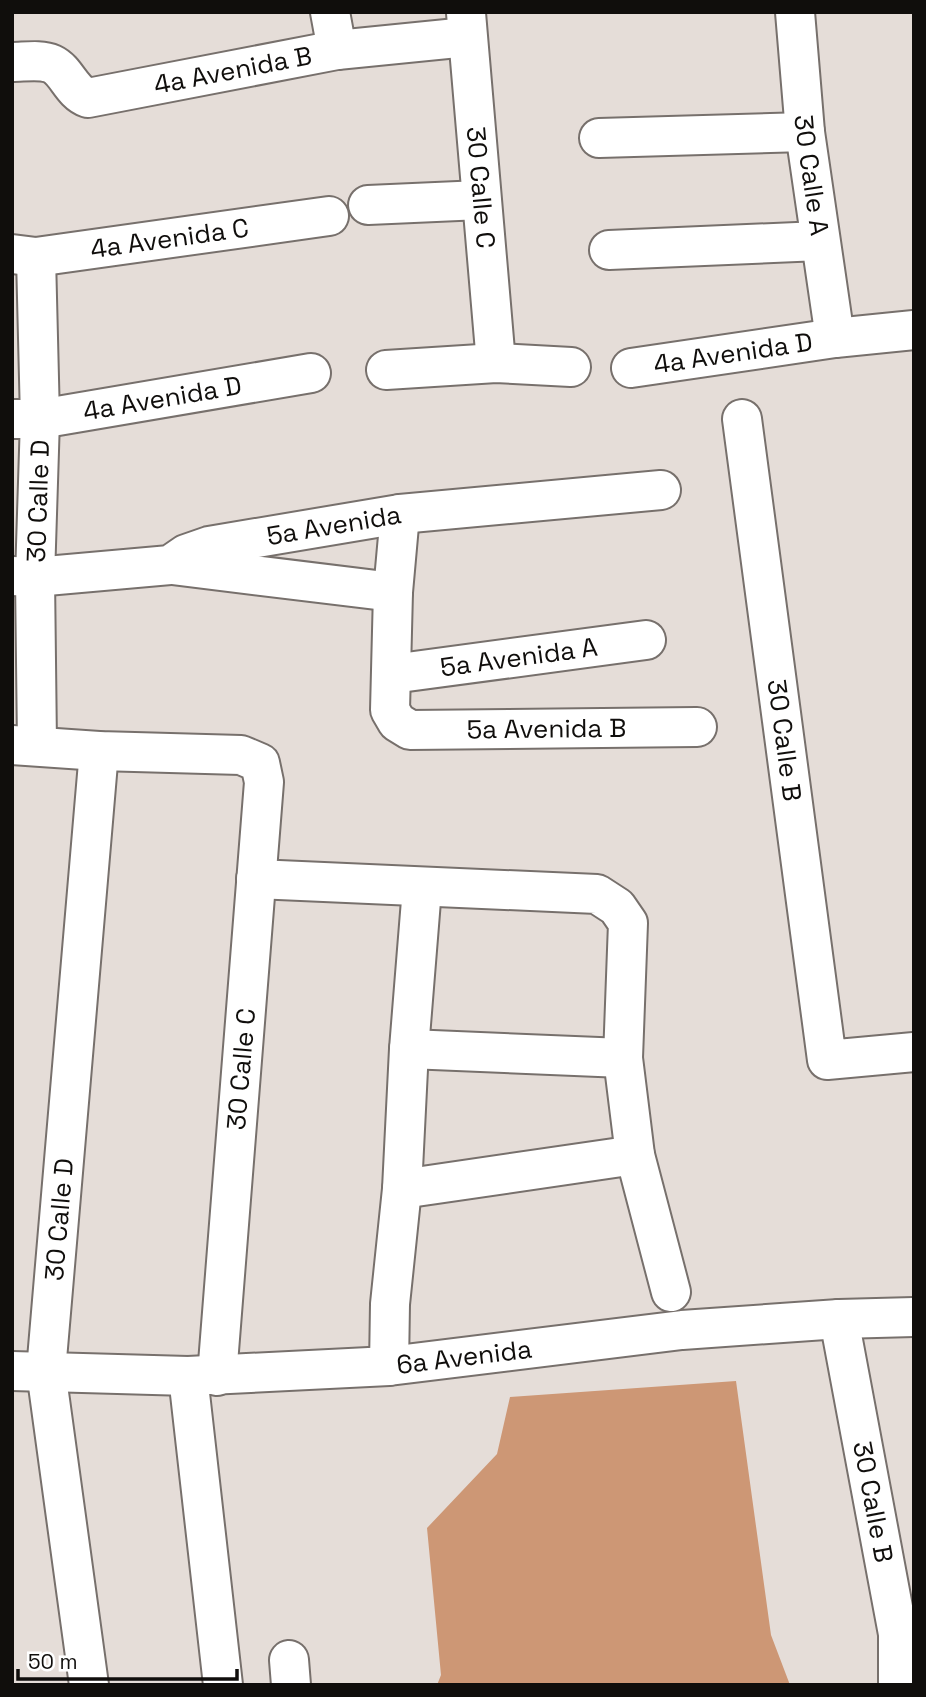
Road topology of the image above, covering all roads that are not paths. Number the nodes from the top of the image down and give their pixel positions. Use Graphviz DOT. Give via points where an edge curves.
graph roads {
  1 [pos="330,12"];
  2 [pos="795,12"];
  3 [pos="466,25"];
  4 [pos="337,50"];
  5 [pos="12,62"];
  6 [pos="805,132"];
  7 [pos="599,138"];
  8 [pos="481,200"];
  9 [pos="368,205"];
  10 [pos="329,216"];
  11 [pos="820,241"];
  12 [pos="609,250"];
  13 [pos="24,255"];
  14 [pos="914,330"];
  15 [pos="835,338"];
  16 [pos="496,363"];
  17 [pos="572,367"];
  18 [pos="631,368"];
  19 [pos="386,370"];
  20 [pos="311,373"];
  21 [pos="26,419"];
  22 [pos="742,419"];
  23 [pos="662,490"];
  24 [pos="400,514"];
  25 [pos="170,565"];
  26 [pos="24,577"];
  27 [pos="394,592"];
  28 [pos="646,640"];
  29 [pos="392,674"];
  30 [pos="697,727"];
  31 [pos="25,745"];
  32 [pos="99,751"];
  33 [pos="256,879"];
  34 [pos="422,888"];
  35 [pos="409,1049"];
  36 [pos="914,1052"];
  37 [pos="623,1058"];
  38 [pos="635,1155"];
  39 [pos="402,1189"];
  40 [pos="671,1292"];
  41 [pos="914,1317"];
  42 [pos="839,1319"];
  43 [pos="389,1366"];
  44 [pos="29,1371"];
  45 [pos="203,1376"];
  46 [pos="89,1685"];
  47 [pos="223,1685"];
  48 [pos="898,1685"];
  1 -- 4 [label="street"];
  2 -- 6 [label="street, 30 Calle A"];
  3 -- 4 [label="street, 4a Avenida B"];
  3 -- 8 [label="street, 30 Calle C"];
  4 -- 5 [label="street, 4a Avenida B" via="88,98 80,95 54,64"];
  6 -- 7 [label="street"];
  6 -- 11 [label="street, 30 Calle A"];
  8 -- 9 [label="street"];
  8 -- 16 [label="street, 30 Calle C"];
  10 -- 13 [label="street, 4a Avenida C"];
  11 -- 12 [label="street"];
  11 -- 15 [label="street, 30 Calle A"];
  13 -- 21 [label="street, 30 Calle D"];
  14 -- 15 [label="street, 4a Avenida D"];
  15 -- 18 [label="street, 4a Avenida D"];
  16 -- 17 [label="street"];
  16 -- 19 [label="street"];
  20 -- 21 [label="street, 4a Avenida D"];
  21 -- 26 [label="street, 30 Calle D"];
  22 -- 36 [label="street, 30 Calle B" via="827,1060"];
  23 -- 24 [label="street, 5a Avenida"];
  24 -- 25 [label="street, 5a Avenida" via="209,547"];
  24 -- 27 [label="street"];
  25 -- 26 [label="street, 5a Avenida"];
  25 -- 27 [label="street"];
  26 -- 31 [label="street, 30 Calle D"];
  27 -- 29 [label="street"];
  28 -- 29 [label="street, 5a Avenida A"];
  29 -- 30 [label="street, 5a Avenida B" via="390,710 397,722 410,730"];
  31 -- 32 [label="street"];
  32 -- 33 [label="street, 30 Calle C" via="241,755 260,763 264,782"];
  32 -- 44 [label="street, 30 Calle D"];
  33 -- 34 [label="street"];
  33 -- 45 [label="street, 30 Calle C"];
  34 -- 35 [label="street"];
  34 -- 37 [label="street" via="597,894 617,907 628,923"];
  35 -- 37 [label="street"];
  35 -- 39 [label="street"];
  37 -- 38 [label="street"];
  38 -- 39 [label="street"];
  38 -- 40 [label="street"];
  39 -- 43 [label="street" via="390,1304"];
  41 -- 42 [label="street, 6a Avenida"];
  42 -- 43 [label="street, 6a Avenida" via="682,1330"];
  42 -- 48 [label="street, 30 Calle B" via="898,1634"];
  43 -- 45 [label="street, 6a Avenida"];
  44 -- 45 [label="street, 6a Avenida"];
  44 -- 46 [label="street, 30 Calle D"];
  45 -- 47 [label="street, 30 Calle C"];
}
